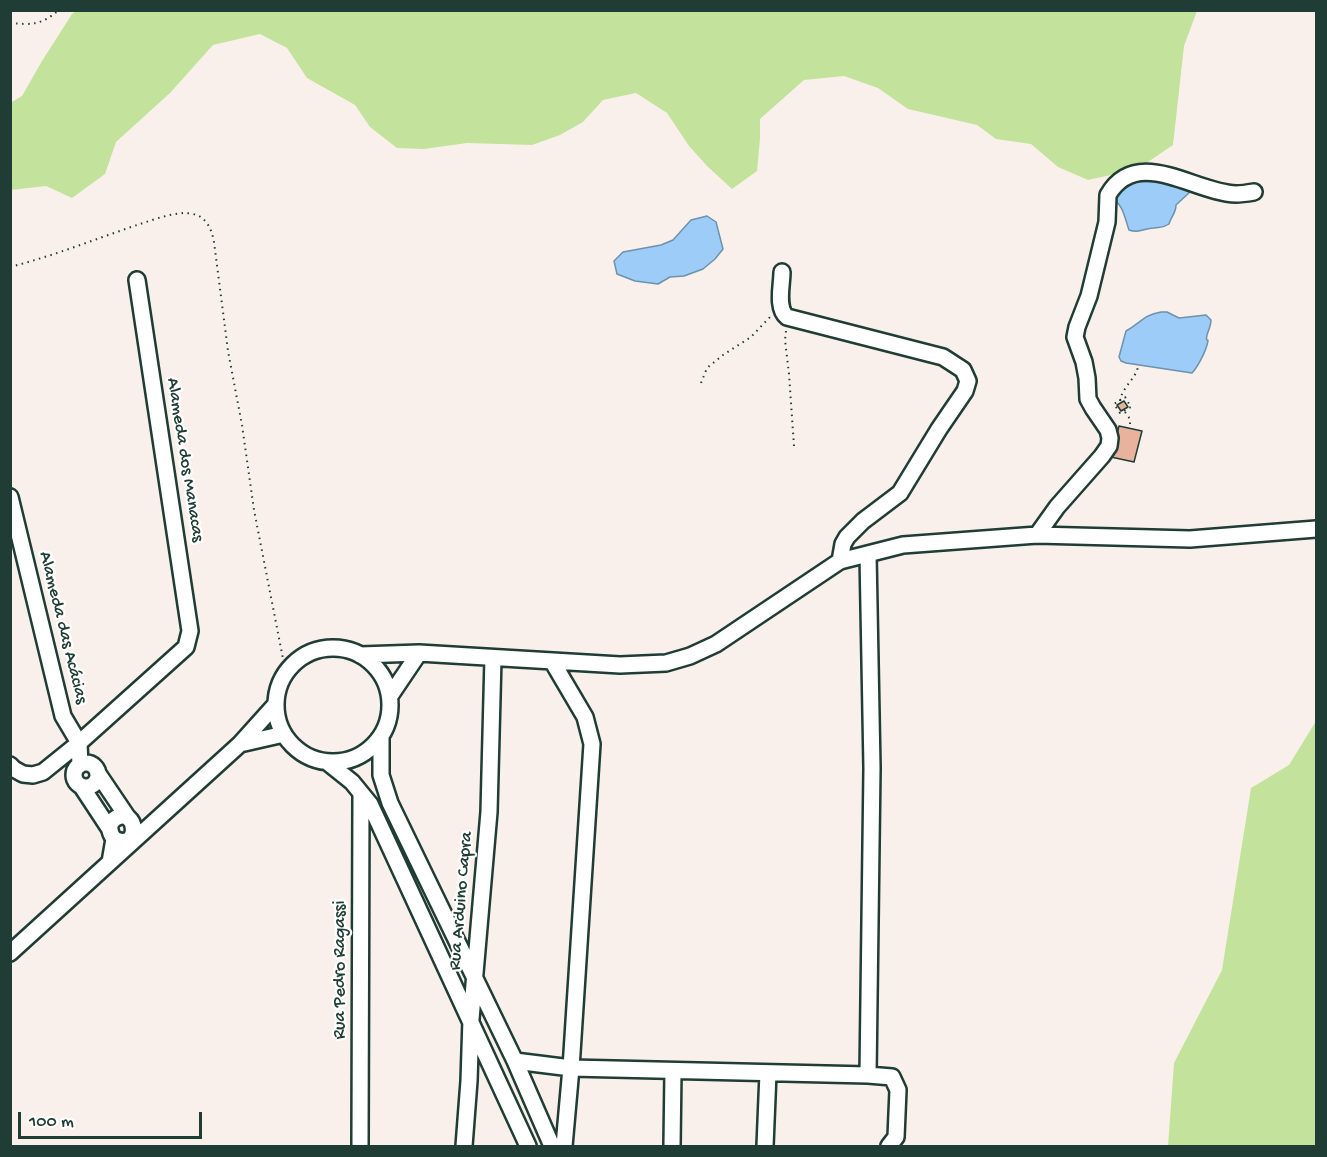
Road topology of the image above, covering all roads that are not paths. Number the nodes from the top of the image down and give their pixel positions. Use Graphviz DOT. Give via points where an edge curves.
graph roads {
  1 [pos="1254,192"];
  2 [pos="782,272"];
  3 [pos="137,279"];
  4 [pos="10,497"];
  5 [pos="1317,529"];
  6 [pos="1037,535"];
  7 [pos="868,554"];
  8 [pos="840,561"];
  9 [pos="419,653"];
  10 [pos="360,655"];
  11 [pos="493,658"];
  12 [pos="552,661"];
  13 [pos="390,696"];
  14 [pos="276,704"];
  15 [pos="284,734"];
  16 [pos="381,736"];
  17 [pos="79,743"];
  18 [pos="240,744"];
  19 [pos="327,762"];
  20 [pos="80,765"];
  21 [pos="12,767"];
  22 [pos="99,775"];
  23 [pos="82,787"];
  24 [pos="361,793"];
  25 [pos="131,821"];
  26 [pos="153,823"];
  27 [pos="112,834"];
  28 [pos="110,862"];
  29 [pos="11,952"];
  30 [pos="475,979"];
  31 [pos="471,1019"];
  32 [pos="515,1061"];
  33 [pos="571,1068"];
  34 [pos="673,1071"];
  35 [pos="768,1073"];
  36 [pos="868,1075"];
  37 [pos="496,1076"];
  38 [pos="469,1081"];
  39 [pos="360,1146"];
  40 [pos="464,1146"];
  41 [pos="528,1146"];
  42 [pos="552,1146"];
  43 [pos="564,1146"];
  44 [pos="672,1146"];
  45 [pos="765,1146"];
  46 [pos="889,1146"];
  1 -- 6 [label="street" via="1234,194 1165,174 1141,172 1119,180 1110,191 1107,222 1075,337 1084,362 1088,399 1110,438 1102,456"];
  2 -- 8 [label="street" via="784,311 943,357 963,370 968,381 900,493 847,537"];
  3 -- 17 [label="street, Alameda dos Manacas" via="190,631 186,647"];
  4 -- 17 [label="street, Alameda das Acácias" via="63,716"];
  5 -- 6 [label="street" via="1190,539"];
  6 -- 7 [label="street" via="913,544"];
  7 -- 8 [label="street"];
  7 -- 36 [label="street" via="872,768"];
  8 -- 12 [label="street" via="716,644 690,656 666,663 620,665"];
  9 -- 10 [label="street"];
  9 -- 11 [label="street"];
  9 -- 13 [label="street"];
  10 -- 13 [label="street" via="383,676"];
  10 -- 14 [label="street" via="330,648 300,659 281,683"];
  11 -- 12 [label="street"];
  11 -- 30 [label="street, Rua Arduino Capra" via="489,812"];
  12 -- 33 [label="street" via="585,717 592,744"];
  13 -- 16 [label="street" via="389,717"];
  14 -- 15 [label="street"];
  14 -- 18 [label="street"];
  15 -- 18 [label="street"];
  15 -- 19 [label="street" via="306,755"];
  16 -- 19 [label="street" via="357,756"];
  16 -- 30 [label="street" via="381,775 390,804"];
  17 -- 20 [label="street, Alameda das Acácias"];
  17 -- 21 [label="street" via="44,772 33,776"];
  18 -- 26 [label="street"];
  19 -- 24 [label="street"];
  20 -- 22 [label="street" via="93,764"];
  20 -- 23 [label="street" via="74,778"];
  22 -- 23 [label="street" via="94,785"];
  22 -- 25 [label="street"];
  23 -- 27 [label="street"];
  24 -- 31 [label="street" via="370,804"];
  24 -- 39 [label="street, Rua Pedro Ragassi"];
  25 -- 26 [label="street"];
  25 -- 27 [label="street" via="116,818 112,821"];
  25 -- 27 [label="street" via="134,833 129,839 122,841"];
  26 -- 28 [label="street"];
  27 -- 28 [label="street"];
  28 -- 29 [label="street"];
  30 -- 31 [label="street, Rua Arduino Capra"];
  30 -- 32 [label="street"];
  31 -- 37 [label="street"];
  31 -- 38 [label="street, Rua Arduino Capra"];
  32 -- 33 [label="street"];
  32 -- 42 [label="street"];
  33 -- 34 [label="street"];
  33 -- 43 [label="street"];
  34 -- 35 [label="street"];
  34 -- 44 [label="street"];
  35 -- 36 [label="street"];
  35 -- 45 [label="street"];
  36 -- 46 [label="street" via="892,1077 898,1090 896,1137"];
  37 -- 38 [label="street"];
  37 -- 41 [label="street"];
  38 -- 40 [label="street, Rua Arduino Capra"];
}
